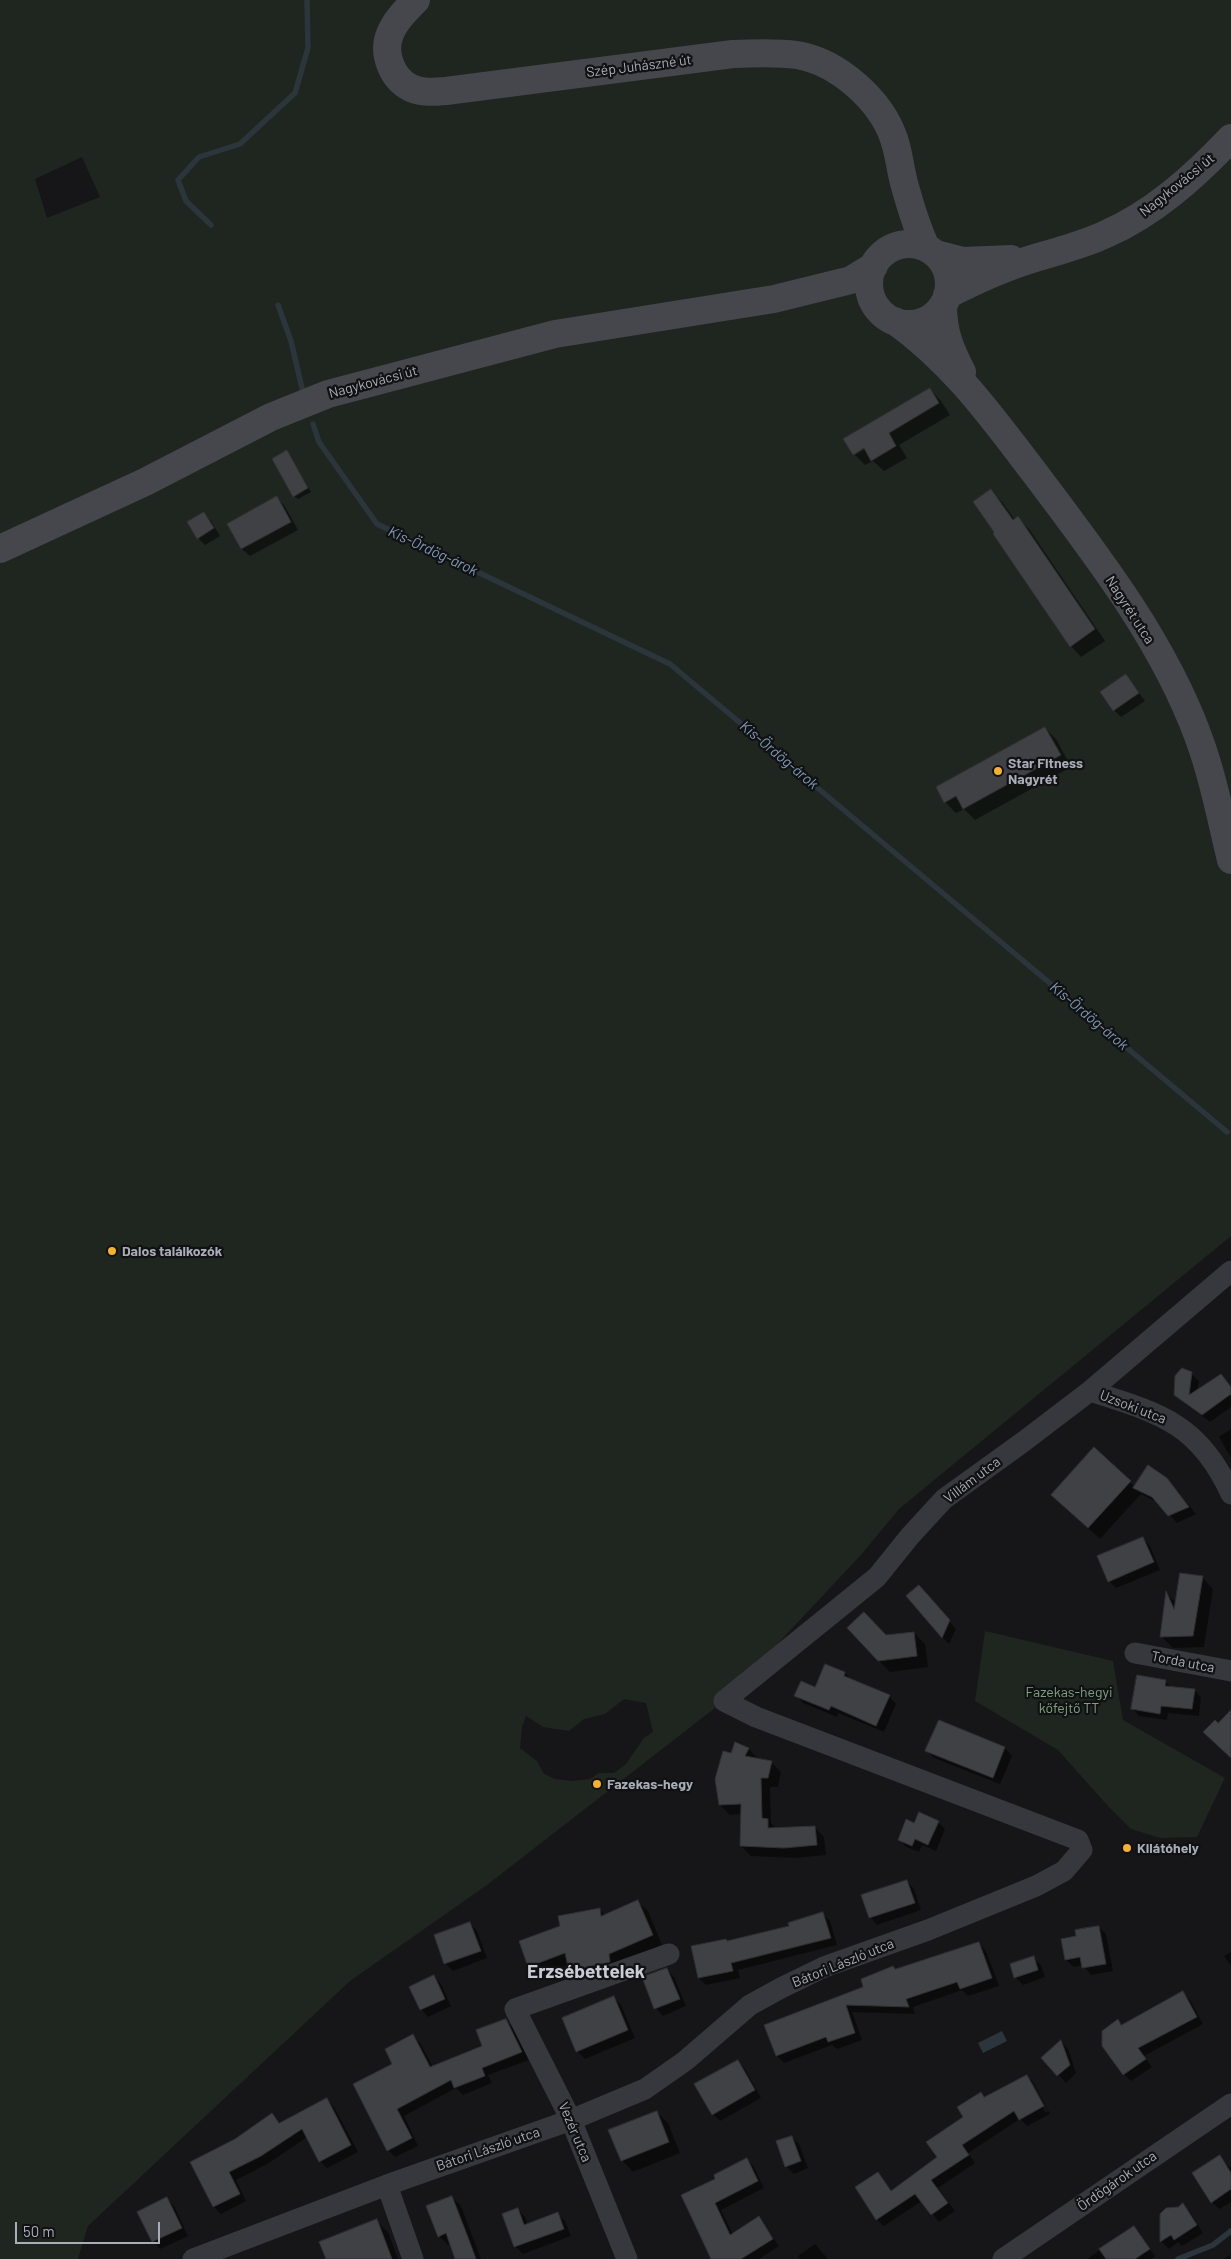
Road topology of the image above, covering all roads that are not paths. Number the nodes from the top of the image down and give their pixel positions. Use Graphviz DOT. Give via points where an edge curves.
graph roads {
  1 [pos="416,0"];
  2 [pos="1231,138"];
  3 [pos="903,181"];
  4 [pos="931,251"];
  5 [pos="882,257"];
  6 [pos="1036,258"];
  7 [pos="774,299"];
  8 [pos="945,300"];
  9 [pos="886,314"];
  10 [pos="971,389"];
  11 [pos="0,549"];
  12 [pos="1231,860"];
  13 [pos="1231,1271"];
  14 [pos="1090,1391"];
  15 [pos="1231,1494"];
  16 [pos="1135,1652"];
  17 [pos="1231,1672"];
  18 [pos="724,1700"];
  19 [pos="669,1954"];
  20 [pos="1231,2104"];
  21 [pos="571,2120"];
  22 [pos="387,2185"];
  23 [pos="193,2259"];
  24 [pos="413,2259"];
  25 [pos="627,2259"];
  26 [pos="1003,2259"];
  1 -- 3 [label="street, Szép Juhászné út" via="398,21 386,47 395,73 411,88 425,92 446,91 733,54 799,56 847,77 876,105 894,138"];
  2 -- 6 [label="street, Nagykovácsi út" via="1191,178 1135,219 1070,249"];
  3 -- 4 [label="street, Szép Juhászné út" via="916,225"];
  3 -- 5 [label="street, Szép Juhászné út" via="898,230"];
  4 -- 5 [label="street" via="911,244"];
  4 -- 6 [label="street, Nagykovácsi út" via="964,261"];
  4 -- 8 [label="street" via="945,266 949,278"];
  5 -- 7 [label="street, Nagykovácsi út" via="850,280"];
  5 -- 9 [label="street" via="870,282 872,299"];
  6 -- 8 [label="street, Nagykovácsi út" via="986,276"];
  7 -- 9 [label="street, Nagykovácsi út" via="857,300"];
  7 -- 11 [label="street, Nagykovácsi út" via="555,334 328,394 272,417 145,482"];
  8 -- 9 [label="street" via="927,320 914,323"];
  8 -- 10 [label="street, Nagyrét utca" via="943,327"];
  9 -- 10 [label="street, Nagyrét utca" via="919,338"];
  10 -- 12 [label="street, Nagyrét utca" via="1140,620 1198,736"];
  13 -- 14 [label="street, Villám utca"];
  14 -- 15 [label="street, Uzsoki utca" via="1151,1410 1174,1422 1193,1436 1222,1473"];
  14 -- 18 [label="street, Villám utca" via="944,1499 877,1577"];
  16 -- 17 [label="street, Torda utca"];
  18 -- 21 [label="street, Bátori László utca" via="756,1717 1078,1840 1082,1850 1064,1871 1036,1886 928,1930 824,1967 781,1988 750,2005 685,2061 645,2089"];
  19 -- 21 [label="street, Vezér utca" via="515,2009"];
  20 -- 26 [label="street, Ördögárok utca"];
  21 -- 22 [label="street, Bátori László utca"];
  21 -- 25 [label="street, Vezér utca"];
  22 -- 23 [label="street, Bátori László utca"];
  22 -- 24 [label="street"];
}
